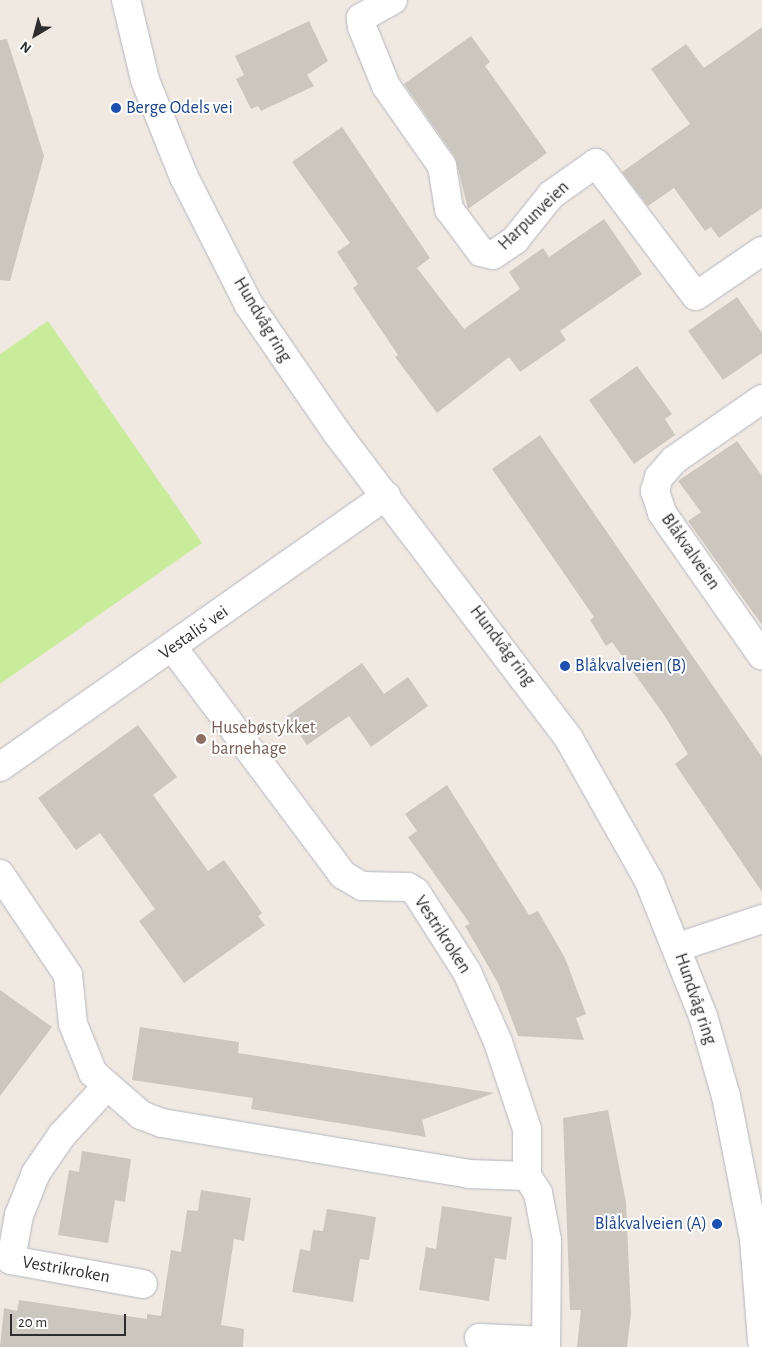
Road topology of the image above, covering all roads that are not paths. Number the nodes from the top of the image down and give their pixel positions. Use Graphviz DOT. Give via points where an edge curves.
graph roads {
  1 [pos="126,0"];
  2 [pos="393,0"];
  3 [pos="353,9"];
  4 [pos="762,251"];
  5 [pos="762,398"];
  6 [pos="386,496"];
  7 [pos="174,649"];
  8 [pos="762,656"];
  9 [pos="0,767"];
  10 [pos="0,874"];
  11 [pos="762,919"];
  12 [pos="678,947"];
  13 [pos="106,1087"];
  14 [pos="527,1176"];
  15 [pos="143,1284"];
  16 [pos="479,1338"];
  17 [pos="762,1341"];
  18 [pos="546,1344"];
  1 -- 6 [label="street, Hundvåg ring" via="146,80 181,168 249,304"];
  2 -- 3 [label="street, Harpunveien"];
  3 -- 4 [label="street, Harpunveien" via="386,86 442,166 449,209 480,252 494,255 510,243 551,195 596,163 696,296"];
  5 -- 8 [label="street, Blåkvalveien" via="674,460 659,477 655,491 662,513"];
  6 -- 7 [label="street, Vestalis' vei"];
  6 -- 12 [label="street, Hundvåg ring" via="569,739 619,822"];
  7 -- 9 [label="street, Vestalis' vei"];
  7 -- 14 [label="street, Vestrikroken" via="342,875 351,883 374,888 408,887 426,907 467,972 511,1074 527,1129"];
  10 -- 13 [label="street" via="68,975 78,1042"];
  11 -- 12 [label="street"];
  12 -- 17 [label="street, Hundvåg ring" via="703,1016 740,1156 754,1239"];
  13 -- 14 [label="street" via="141,1115 162,1123 469,1174"];
  13 -- 15 [label="street, Vestrikroken" via="62,1135 36,1173 19,1215 11,1260"];
  14 -- 18 [label="street, Vestrikroken" via="538,1193 547,1240"];
  16 -- 18 [label="street, Vestrikroken"];
}
